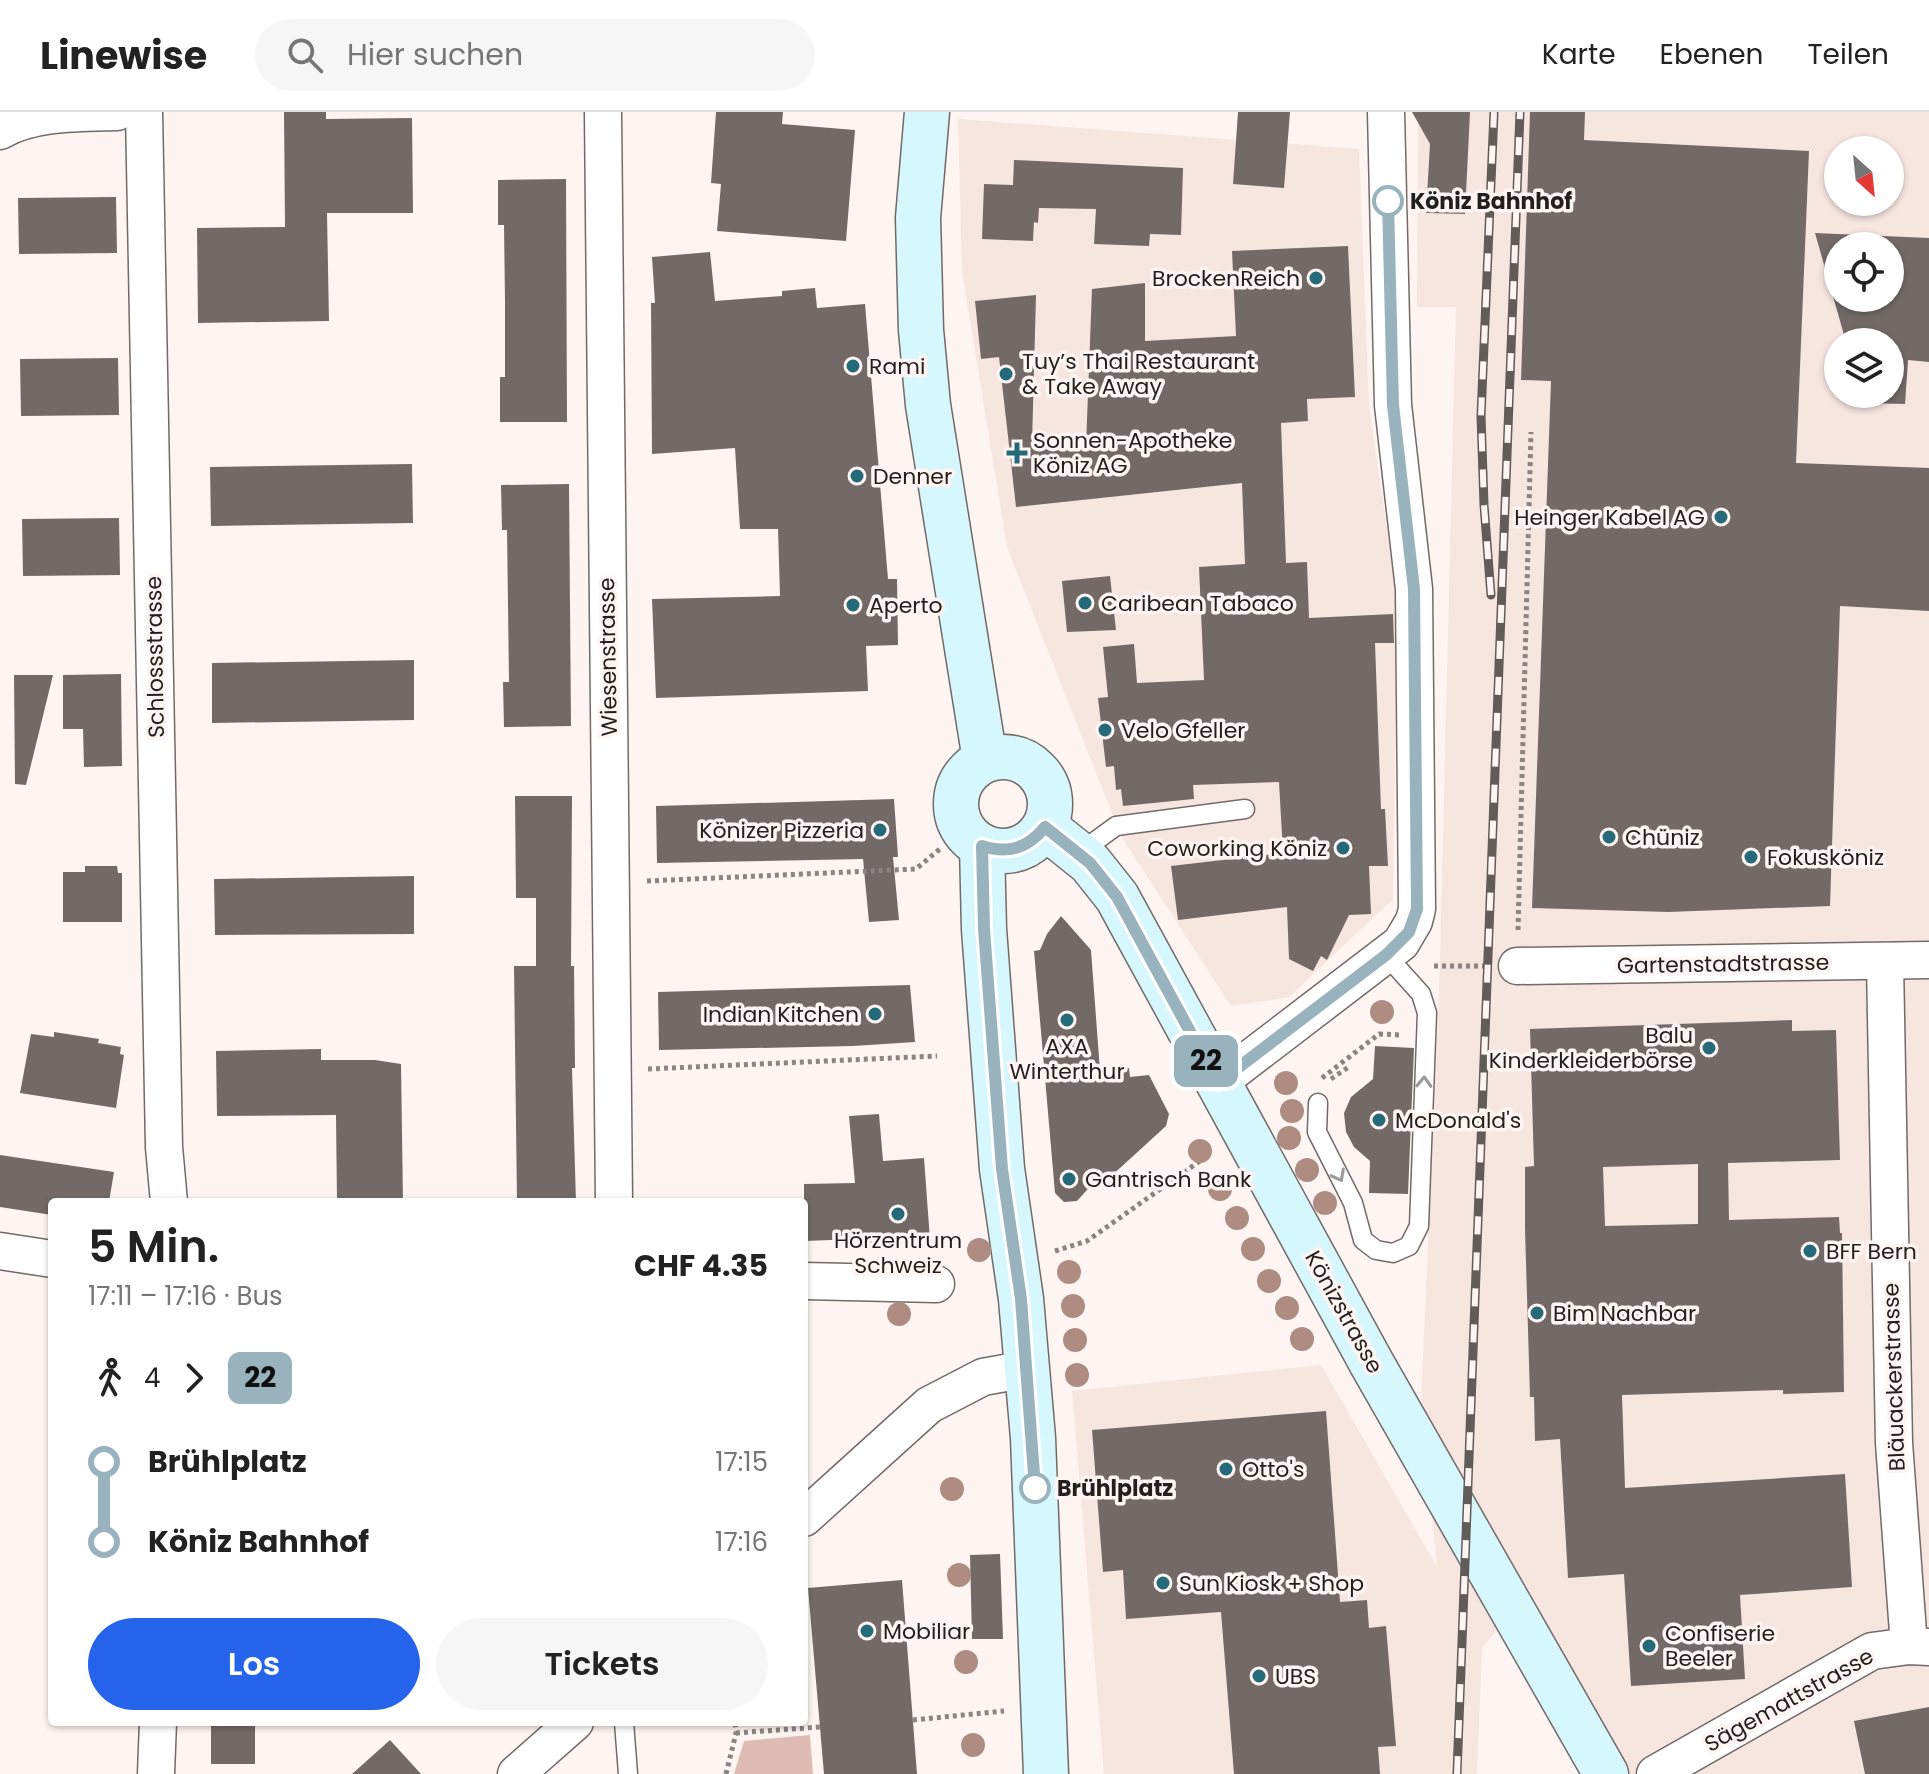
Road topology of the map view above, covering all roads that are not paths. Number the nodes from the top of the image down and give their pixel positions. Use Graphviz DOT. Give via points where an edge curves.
graph roads {
  1 [pos="117,112"];
  2 [pos="144,112"];
  3 [pos="603,112"];
  4 [pos="927,112"];
  5 [pos="1386,112"];
  6 [pos="0,131"];
  7 [pos="985,760"];
  8 [pos="1245,809"];
  9 [pos="1062,840"];
  10 [pos="982,846"];
  11 [pos="1386,955"];
  12 [pos="1929,960"];
  13 [pos="1885,963"];
  14 [pos="1506,966"];
  15 [pos="1218,1083"];
  16 [pos="1317,1094"];
  17 [pos="169,1198"];
  18 [pos="614,1198"];
  19 [pos="0,1251"];
  20 [pos="48,1258"];
  21 [pos="808,1281"];
  22 [pos="936,1284"];
  23 [pos="1027,1369"];
  24 [pos="808,1514"];
  25 [pos="1919,1647"];
  26 [pos="158,1726"];
  27 [pos="570,1726"];
  28 [pos="624,1726"];
  29 [pos="156,1774"];
  30 [pos="516,1774"];
  31 [pos="628,1774"];
  32 [pos="1046,1774"];
  33 [pos="1606,1774"];
  34 [pos="1655,1774"];
  1 -- 6 [label="street" via="36,114"];
  2 -- 17 [label="street, Schlossstrasse"];
  3 -- 18 [label="street, Wiesenstrasse"];
  4 -- 7 [label="main road" via="918,218 921,330 928,405"];
  5 -- 11 [label="street" via="1393,405 1414,589 1417,909 1409,932"];
  7 -- 9 [label="main road" via="1016,758 1041,775"];
  7 -- 10 [label="main road" via="961,782 956,798 963,829"];
  8 -- 9 [label="lane" via="1116,826"];
  9 -- 10 [label="main road" via="1013,850"];
  9 -- 15 [label="main road, Könizstrasse" via="1098,871 1117,897"];
  10 -- 23 [label="main road" via="1001,1155"];
  11 -- 15 [label="street"];
  16 -- 11 [label="lane, one-way" via="1317,1132 1353,1203 1363,1240 1384,1253 1409,1246 1419,1226 1427,1013 1421,994"];
  12 -- 13 [label="street, Gartenstadtstrasse"];
  13 -- 14 [label="street, Gartenstadtstrasse"];
  13 -- 25 [label="street, Bläuackerstrasse" via="1894,1443"];
  15 -- 33 [label="main road, Könizstrasse"];
  19 -- 20 [label="street"];
  21 -- 22 [label="street"];
  23 -- 24 [label="street" via="983,1377 929,1405"];
  23 -- 32 [label="main road"];
  25 -- 34 [label="street, Sägemattstrasse" via="1872,1651"];
  26 -- 29 [label="street"];
  27 -- 30 [label="street"];
  28 -- 31 [label="lane"];
}
